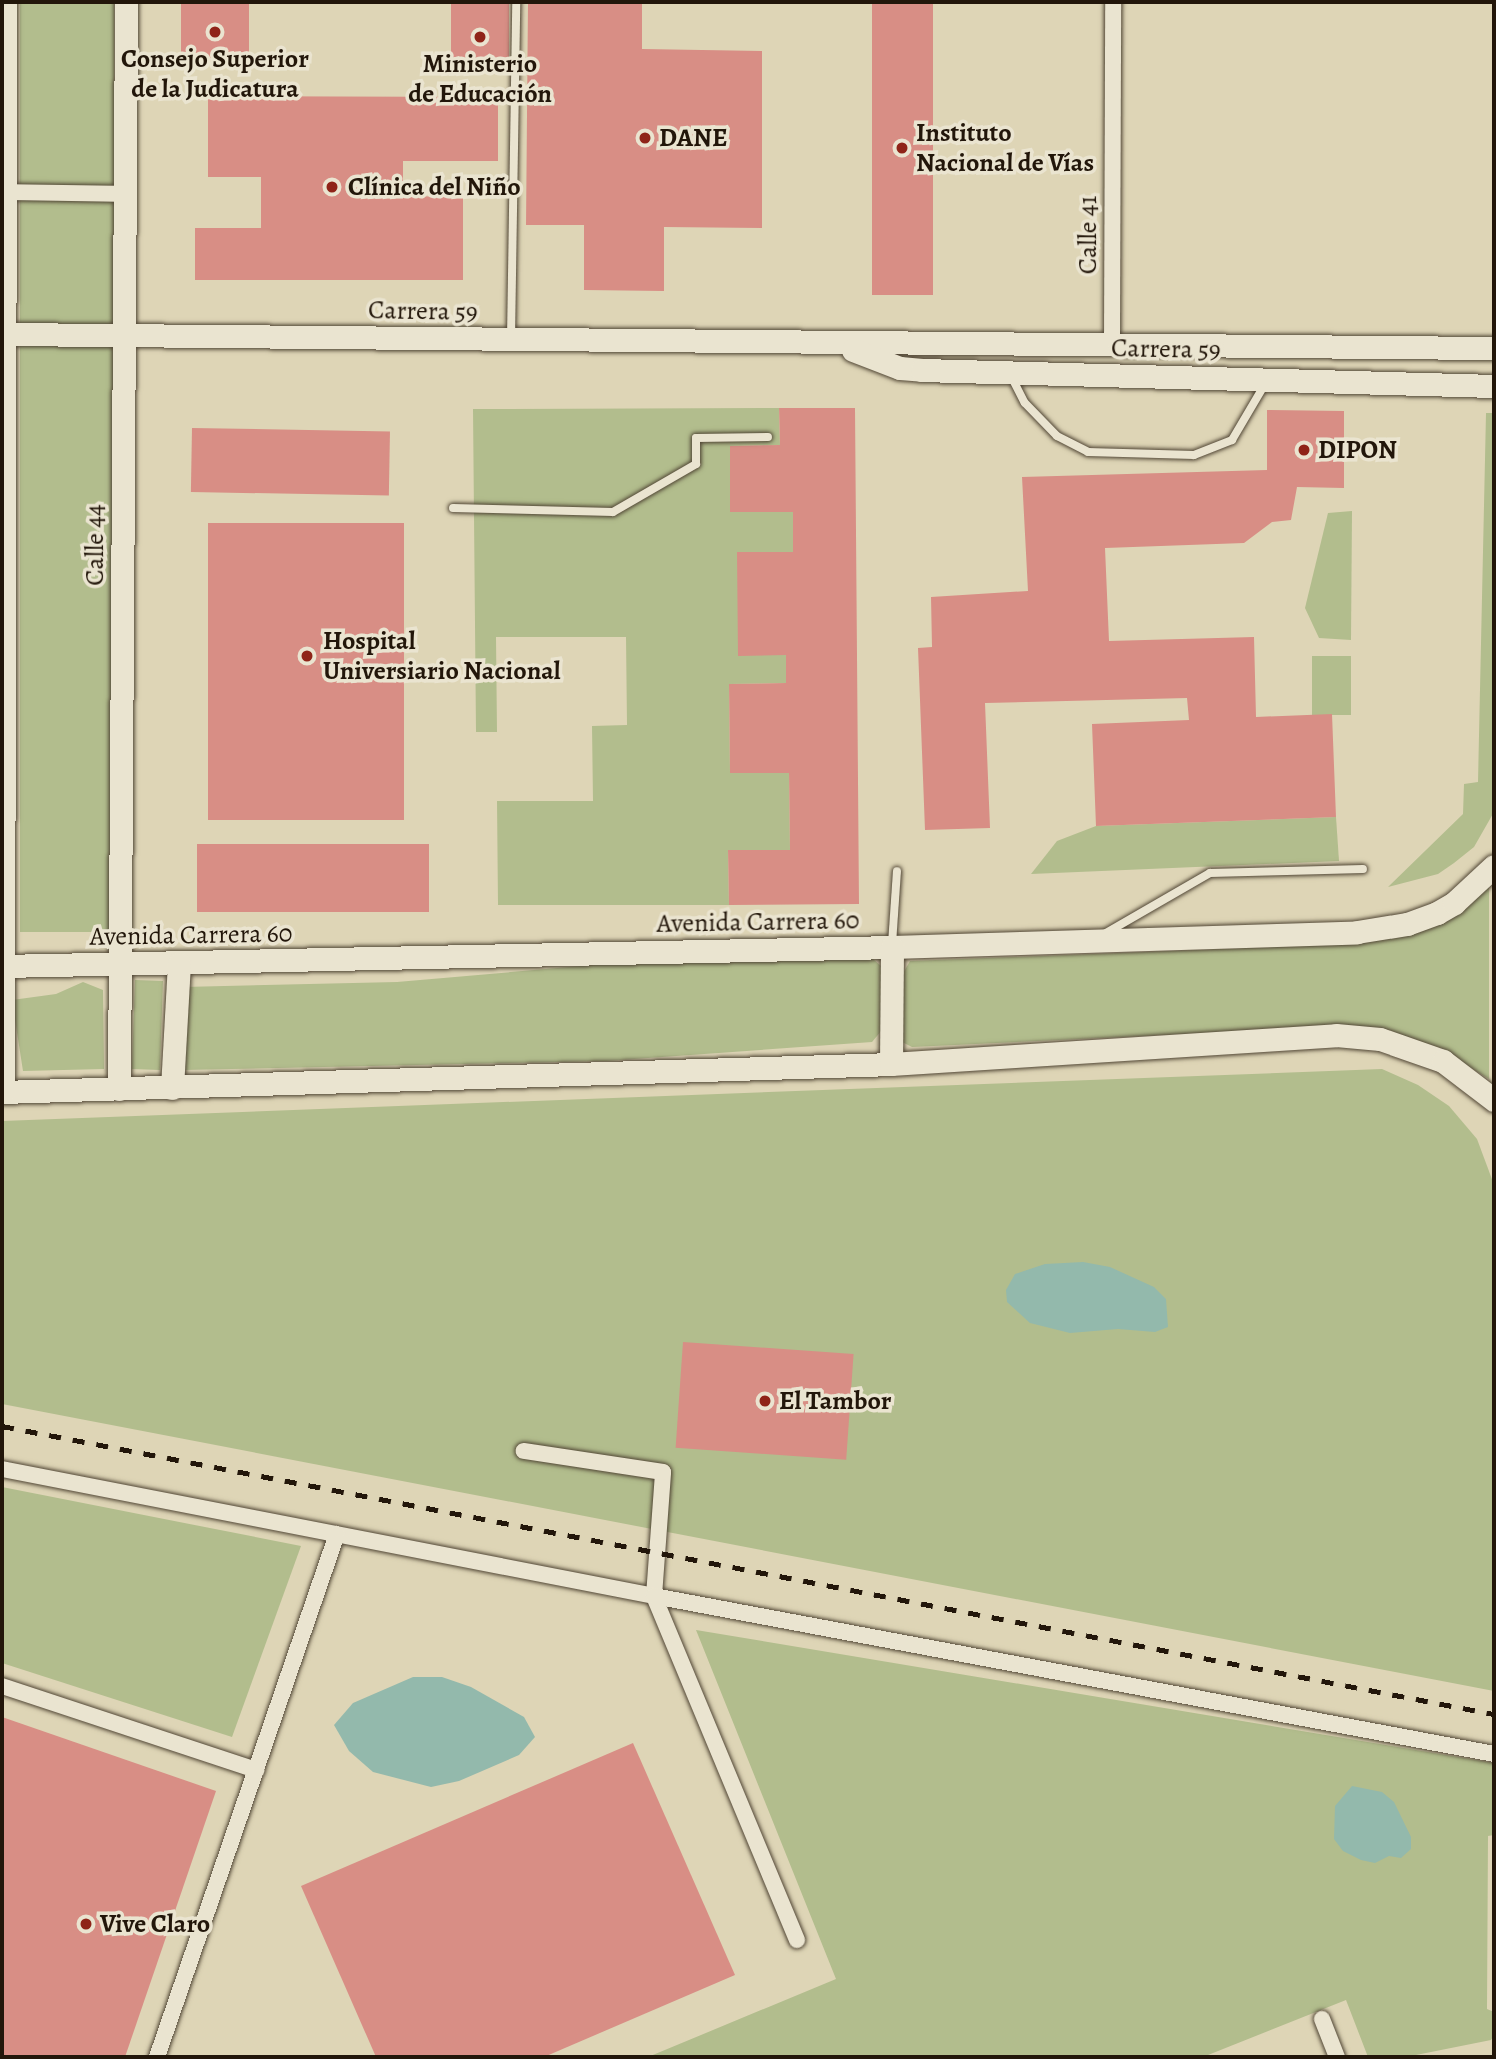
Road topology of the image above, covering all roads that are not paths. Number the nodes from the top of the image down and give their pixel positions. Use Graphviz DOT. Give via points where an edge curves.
graph roads {
  1 [pos="5,2"];
  2 [pos="125,2"];
  3 [pos="516,2"];
  4 [pos="1113,2"];
  5 [pos="3,191"];
  6 [pos="125,194"];
  7 [pos="4,334"];
  8 [pos="124,336"];
  9 [pos="511,341"];
  10 [pos="1112,342"];
  11 [pos="841,345"];
  12 [pos="1494,348"];
  13 [pos="1010,373"];
  14 [pos="1267,379"];
  15 [pos="1494,386"];
  16 [pos="768,437"];
  17 [pos="453,508"];
  18 [pos="1494,866"];
  19 [pos="1363,869"];
  20 [pos="897,871"];
  21 [pos="1092,942"];
  22 [pos="892,947"];
  23 [pos="179,964"];
  24 [pos="120,965"];
  25 [pos="3,966"];
  26 [pos="891,1064"];
  27 [pos="173,1088"];
  28 [pos="119,1089"];
  29 [pos="2,1092"];
  30 [pos="1494,1100"];
  31 [pos="524,1451"];
  32 [pos="2,1469"];
  33 [pos="337,1534"];
  34 [pos="654,1596"];
  35 [pos="2,1686"];
  36 [pos="1494,1754"];
  37 [pos="256,1770"];
  38 [pos="797,1940"];
  39 [pos="1322,2019"];
  40 [pos="158,2057"];
  41 [pos="1337,2057"];
  1 -- 5 [label="street"];
  2 -- 6 [label="street, Calle 44"];
  3 -- 9 [label="lane"];
  4 -- 10 [label="street, Calle 41"];
  5 -- 6 [label="street"];
  5 -- 7 [label="street"];
  6 -- 8 [label="street, Calle 44"];
  7 -- 8 [label="street, Carrera 59"];
  7 -- 25 [label="street"];
  8 -- 9 [label="street, Carrera 59"];
  8 -- 24 [label="street, Calle 44"];
  9 -- 11 [label="street, Carrera 59"];
  10 -- 11 [label="street, Carrera 59"];
  10 -- 12 [label="street, Carrera 59"];
  11 -- 13 [label="street, Carrera 59" via="900,368"];
  13 -- 14 [label="street, Carrera 59"];
  13 -- 14 [label="lane" via="1025,403 1057,436 1088,452 1194,455 1232,440 1257,404"];
  14 -- 15 [label="street, Carrera 59"];
  16 -- 17 [label="lane" via="696,438 696,464 613,512"];
  18 -- 21 [label="street, Avenida Carrera 60" via="1454,903 1407,924 1357,932"];
  19 -- 21 [label="lane" via="1210,873"];
  20 -- 22 [label="lane"];
  21 -- 22 [label="street, Avenida Carrera 60"];
  22 -- 23 [label="street, Avenida Carrera 60"];
  22 -- 26 [label="street"];
  23 -- 24 [label="street, Avenida Carrera 60"];
  23 -- 27 [label="street"];
  24 -- 25 [label="street, Avenida Carrera 60"];
  24 -- 28 [label="street, Calle 44"];
  25 -- 29 [label="street"];
  26 -- 27 [label="street"];
  26 -- 30 [label="street" via="1336,1035 1380,1039 1443,1061"];
  27 -- 28 [label="street"];
  28 -- 29 [label="street"];
  31 -- 34 [label="street" via="663,1472"];
  32 -- 33 [label="street"];
  33 -- 34 [label="street"];
  33 -- 37 [label="street"];
  34 -- 36 [label="street"];
  34 -- 38 [label="street"];
  35 -- 37 [label="street"];
  37 -- 40 [label="street"];
  39 -- 41 [label="street"];
}
